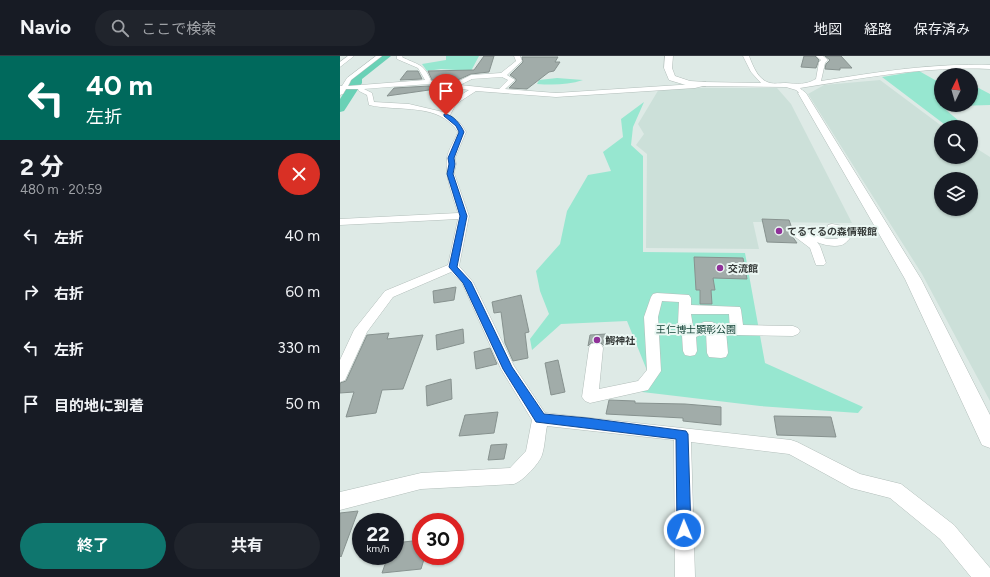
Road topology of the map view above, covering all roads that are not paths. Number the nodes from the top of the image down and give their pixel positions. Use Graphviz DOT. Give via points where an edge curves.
graph roads {
  1 [pos="351,56"];
  2 [pos="379,56"];
  3 [pos="400,56"];
  4 [pos="517,56"];
  5 [pos="668,56"];
  6 [pos="746,56"];
  7 [pos="819,56"];
  8 [pos="971,60"];
  9 [pos="340,65"];
  10 [pos="988,68"];
  11 [pos="503,75"];
  12 [pos="429,82"];
  13 [pos="703,84"];
  14 [pos="767,84"];
  15 [pos="453,86"];
  16 [pos="361,87"];
  17 [pos="342,88"];
  18 [pos="803,88"];
  19 [pos="475,89"];
  20 [pos="500,91"];
  21 [pos="340,94"];
  22 [pos="446,115"];
  23 [pos="464,216"];
  24 [pos="340,222"];
  25 [pos="831,232"];
  26 [pos="820,263"];
  27 [pos="453,267"];
  28 [pos="685,309"];
  29 [pos="719,331"];
  30 [pos="793,331"];
  31 [pos="689,335"];
  32 [pos="596,348"];
  33 [pos="690,351"];
  34 [pos="340,376"];
  35 [pos="540,419"];
  36 [pos="682,434"];
  37 [pos="990,438"];
  38 [pos="340,501"];
  39 [pos="685,577"];
  40 [pos="984,577"];
  1 -- 9 [label="street"];
  2 -- 17 [label="street" via="349,79"];
  3 -- 12 [label="street" via="399,58 404,61 421,67"];
  4 -- 11 [label="street" via="520,61"];
  5 -- 13 [label="street" via="668,68 672,78"];
  6 -- 14 [label="street" via="752,72"];
  7 -- 18 [label="street" via="825,60 822,62 819,80"];
  8 -- 10 [label="street"];
  10 -- 18 [label="street" via="965,66 909,70"];
  11 -- 15 [label="street" via="471,77"];
  11 -- 20 [label="street" via="512,80"];
  12 -- 15 [label="street"];
  12 -- 16 [label="street"];
  13 -- 14 [label="street"];
  13 -- 20 [label="street" via="556,95"];
  14 -- 18 [label="street"];
  15 -- 19 [label="street"];
  16 -- 17 [label="street"];
  16 -- 22 [label="street" via="361,90 370,94 371,104 409,106"];
  17 -- 21 [label="street"];
  18 -- 37 [label="street" via="913,279"];
  19 -- 20 [label="street"];
  19 -- 22 [label="street" via="456,101"];
  22 -- 23 [label="street" via="462,132 451,158 450,174"];
  23 -- 24 [label="street"];
  23 -- 27 [label="street"];
  25 -- 26 [label="street" via="832,228 838,228 848,234 840,242 825,242 811,236 799,236 815,246"];
  27 -- 34 [label="street" via="389,294 361,330"];
  27 -- 35 [label="street" via="467,282 508,369"];
  28 -- 30 [label="street" via="734,310 737,330"];
  28 -- 31 [label="street" via="685,324"];
  28 -- 32 [label="street" via="685,298 657,297 651,317 654,371 643,386 590,397"];
  29 -- 31 [label="street" via="721,354 714,353 712,327 704,327"];
  31 -- 33 [label="street"];
  35 -- 36 [label="street" via="588,417"];
  35 -- 38 [label="street" via="534,454 514,476 422,481"];
  36 -- 39 [label="street"];
  36 -- 40 [label="street" via="791,447 857,482 895,490 947,532"];
}
